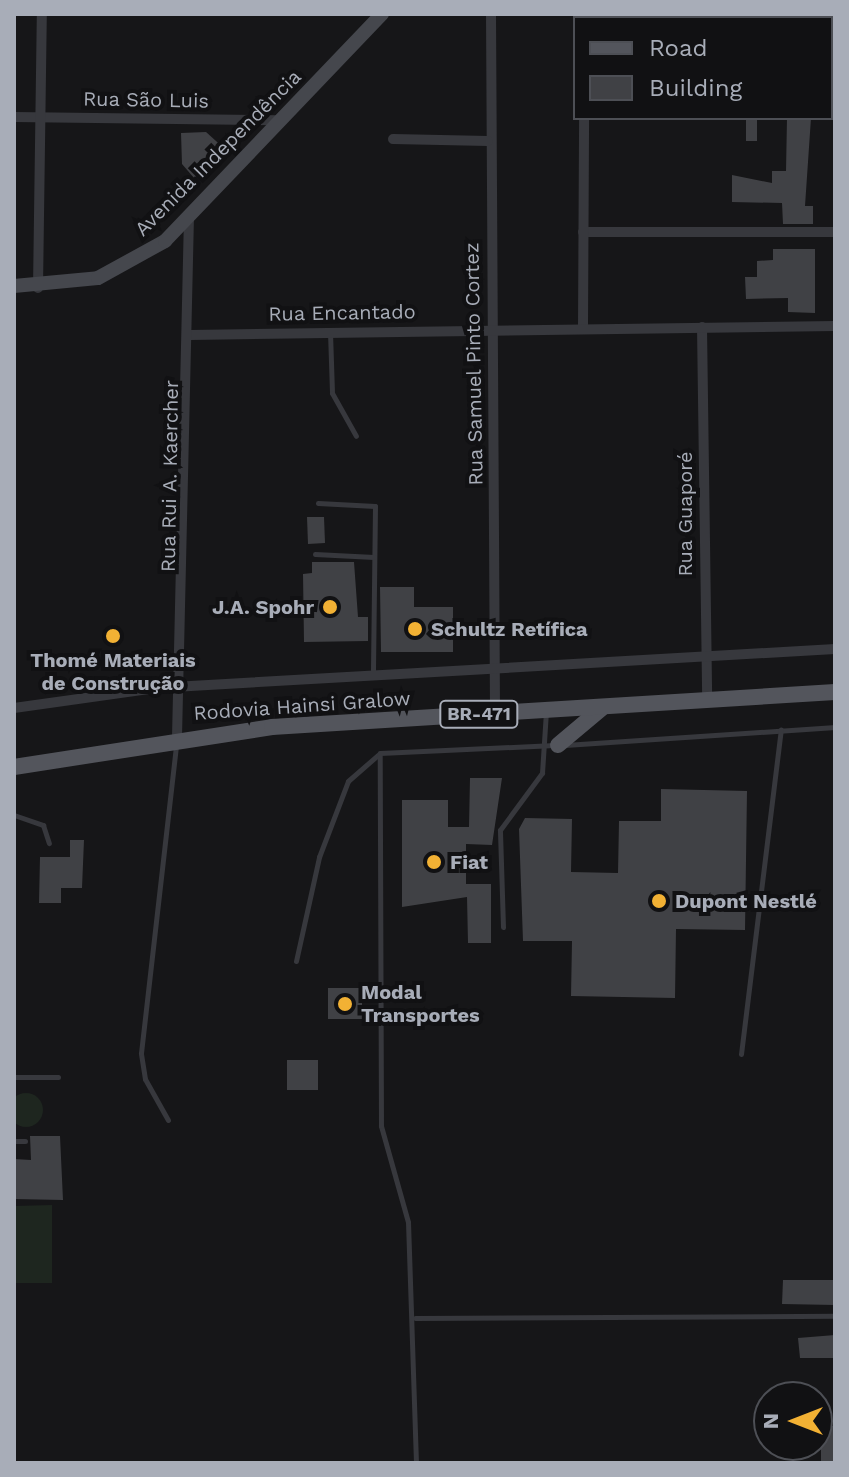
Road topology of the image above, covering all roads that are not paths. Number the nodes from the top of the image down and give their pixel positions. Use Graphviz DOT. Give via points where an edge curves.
graph roads {
  1 [pos="42,14"];
  2 [pos="382,14"];
  3 [pos="491,14"];
  4 [pos="14,117"];
  5 [pos="40,117"];
  6 [pos="278,120"];
  7 [pos="584,120"];
  8 [pos="393,139"];
  9 [pos="488,141"];
  10 [pos="189,216"];
  11 [pos="583,232"];
  12 [pos="835,232"];
  13 [pos="14,286"];
  14 [pos="38,288"];
  15 [pos="583,326"];
  16 [pos="835,326"];
  17 [pos="494,327"];
  18 [pos="702,327"];
  19 [pos="330,331"];
  20 [pos="190,335"];
  21 [pos="356,436"];
  22 [pos="318,503"];
  23 [pos="315,554"];
  24 [pos="374,557"];
  25 [pos="835,649"];
  26 [pos="704,659"];
  27 [pos="495,667"];
  28 [pos="373,673"];
  29 [pos="183,686"];
  30 [pos="835,692"];
  31 [pos="707,700"];
  32 [pos="603,707"];
  33 [pos="14,708"];
  34 [pos="546,710"];
  35 [pos="495,713"];
  36 [pos="835,727"];
  37 [pos="781,729"];
  38 [pos="177,737"];
  39 [pos="552,746"];
  40 [pos="380,753"];
  41 [pos="14,767"];
  42 [pos="14,815"];
  43 [pos="49,843"];
  44 [pos="503,927"];
  45 [pos="296,961"];
  46 [pos="741,1054"];
  47 [pos="14,1077"];
  48 [pos="58,1077"];
  49 [pos="168,1120"];
  50 [pos="14,1141"];
  51 [pos="25,1141"];
  52 [pos="835,1316"];
  53 [pos="415,1318"];
  54 [pos="416,1463"];
  1 -- 5 [label="street"];
  2 -- 6 [label="main road, Avenida Independência"];
  3 -- 9 [label="street, Rua Samuel Pinto Cortez"];
  4 -- 5 [label="street, Rua São Luis"];
  5 -- 6 [label="street, Rua São Luis"];
  5 -- 14 [label="street"];
  6 -- 10 [label="main road, Avenida Independência"];
  7 -- 11 [label="street"];
  8 -- 9 [label="street"];
  9 -- 17 [label="street, Rua Samuel Pinto Cortez"];
  10 -- 14 [label="main road, Avenida Independência" via="120,269"];
  10 -- 20 [label="street, Rua Rui A. Kaercher"];
  11 -- 12 [label="street"];
  11 -- 15 [label="street"];
  13 -- 14 [label="main road, Avenida Independência"];
  15 -- 17 [label="street, Rua Encantado"];
  15 -- 18 [label="street, Rua Encantado"];
  16 -- 18 [label="street, Rua Encantado"];
  17 -- 19 [label="street, Rua Encantado"];
  17 -- 27 [label="street, Rua Samuel Pinto Cortez"];
  18 -- 26 [label="street, Rua Guaporé"];
  19 -- 20 [label="street, Rua Encantado"];
  19 -- 21 [label="lane" via="332,393"];
  20 -- 29 [label="street, Rua Rui A. Kaercher"];
  22 -- 24 [label="lane" via="375,506"];
  23 -- 24 [label="lane"];
  24 -- 28 [label="lane"];
  25 -- 26 [label="street"];
  26 -- 27 [label="street"];
  26 -- 31 [label="street, Rua Guaporé"];
  27 -- 28 [label="street"];
  27 -- 35 [label="street, Rua Samuel Pinto Cortez"];
  28 -- 29 [label="street"];
  29 -- 33 [label="street"];
  29 -- 38 [label="street, Rua Rui A. Kaercher"];
  30 -- 31 [label="main road, Rodovia Hainsi Gralow / BR-471"];
  31 -- 32 [label="main road, Rodovia Hainsi Gralow / BR-471"];
  32 -- 34 [label="main road, Rodovia Hainsi Gralow / BR-471"];
  32 -- 39 [label="main road"];
  34 -- 35 [label="main road, Rodovia Hainsi Gralow / BR-471"];
  34 -- 39 [label="lane"];
  35 -- 38 [label="main road, Rodovia Hainsi Gralow / BR-471"];
  36 -- 37 [label="lane"];
  37 -- 39 [label="lane"];
  37 -- 46 [label="lane"];
  38 -- 41 [label="main road, Rodovia Hainsi Gralow / BR-471"];
  38 -- 49 [label="lane" via="141,1053 145,1079"];
  39 -- 40 [label="lane"];
  39 -- 44 [label="lane" via="542,773 500,830"];
  40 -- 45 [label="lane" via="348,781 319,857"];
  40 -- 53 [label="lane" via="381,1126 408,1222"];
  42 -- 43 [label="lane" via="43,825"];
  47 -- 48 [label="lane"];
  50 -- 51 [label="lane"];
  52 -- 53 [label="lane"];
  53 -- 54 [label="lane"];
}
